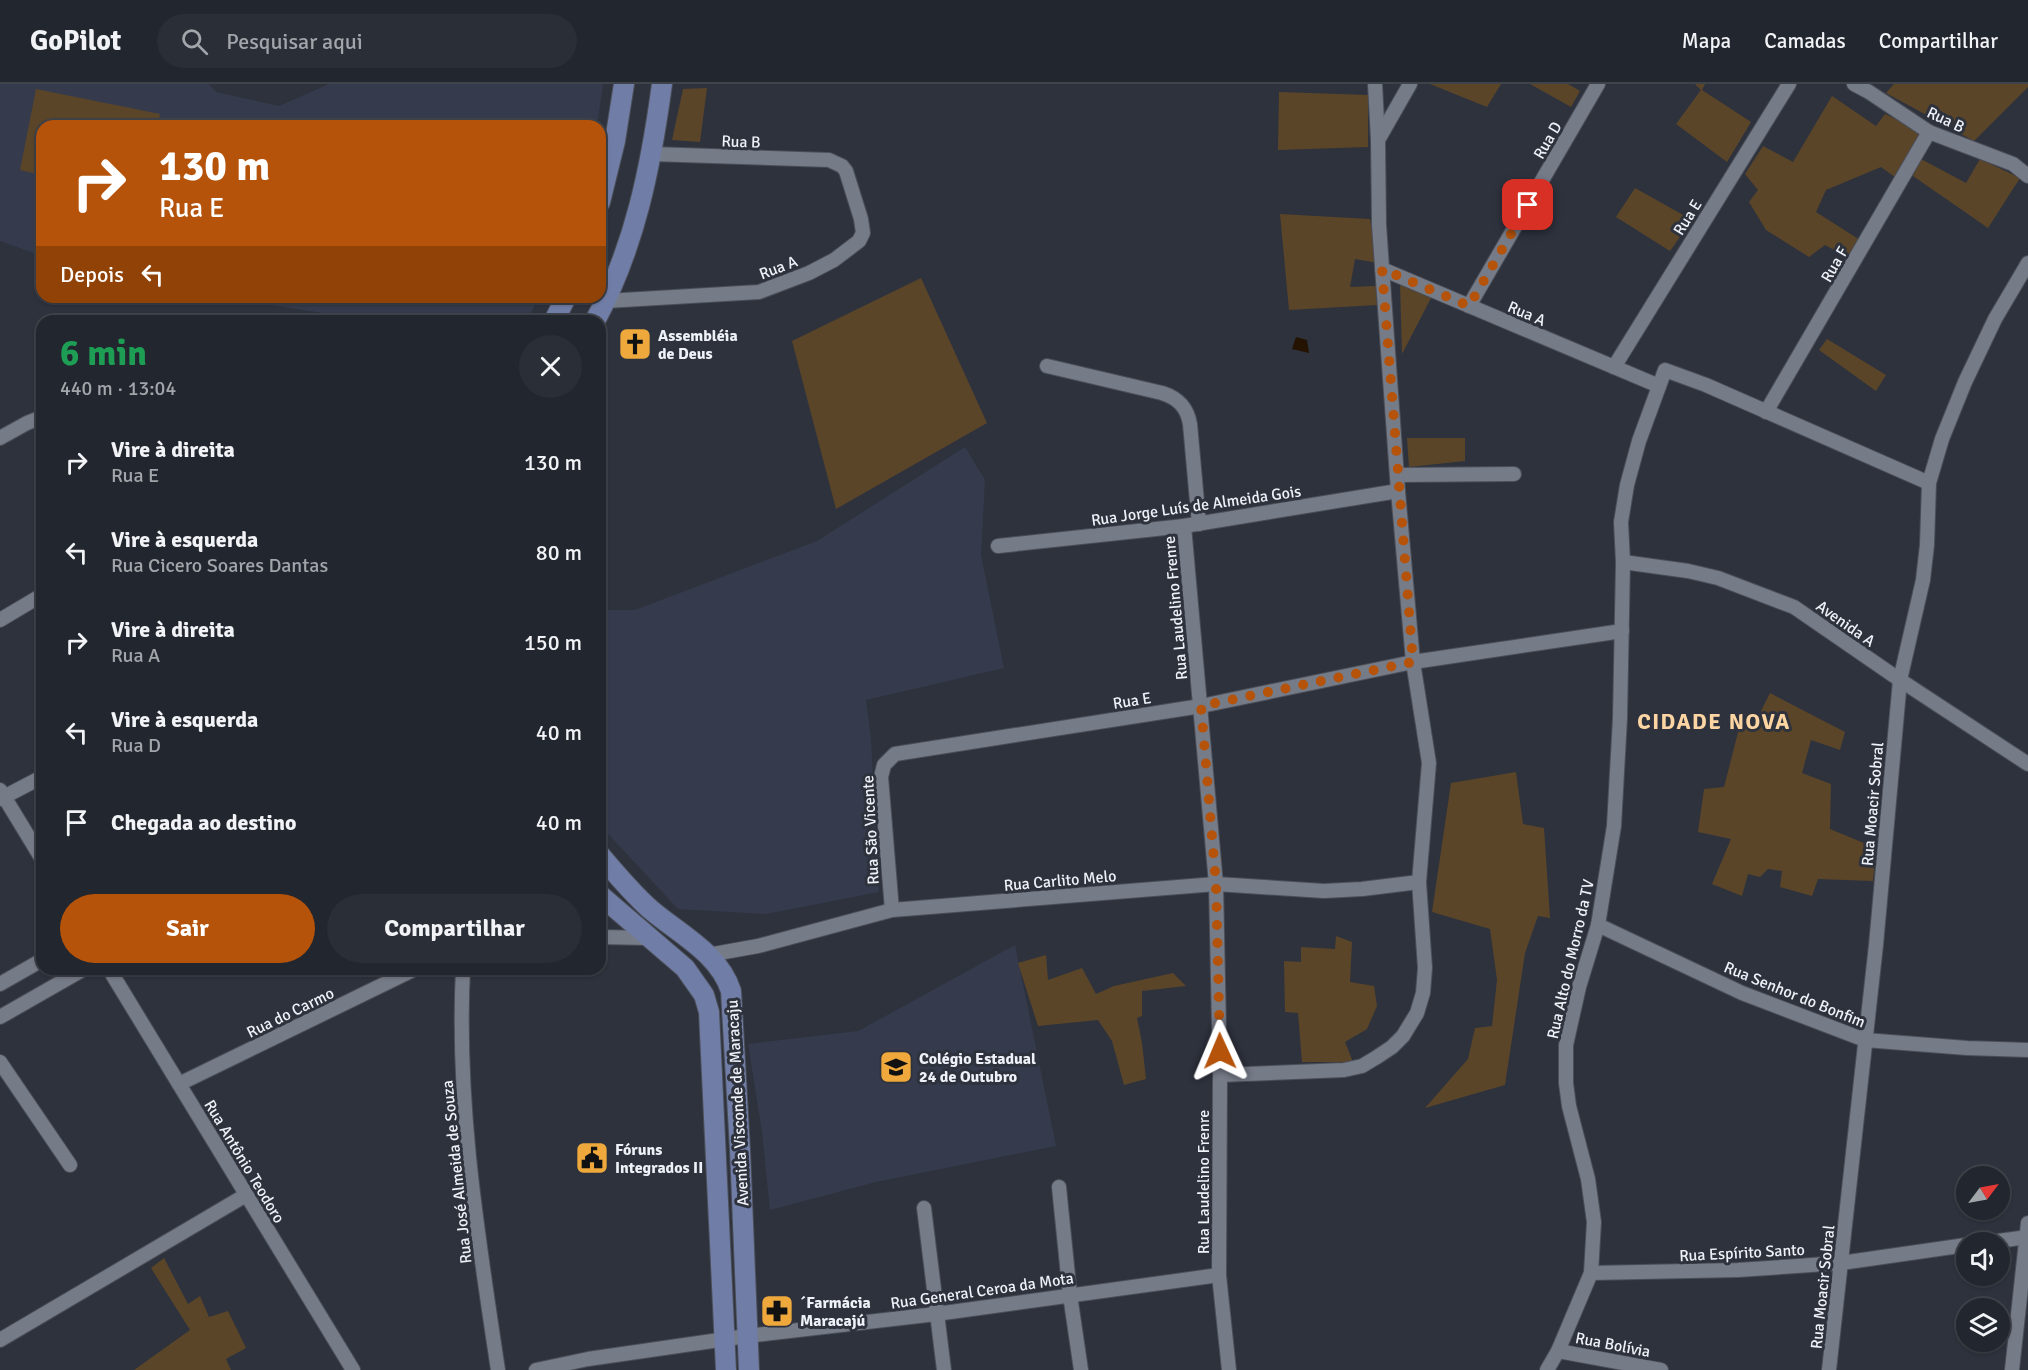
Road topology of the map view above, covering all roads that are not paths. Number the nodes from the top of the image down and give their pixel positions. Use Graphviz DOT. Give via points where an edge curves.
graph roads {
  1 [pos="624,84"];
  2 [pos="662,84"];
  3 [pos="1375,84"];
  4 [pos="1410,84"];
  5 [pos="1599,84"];
  6 [pos="1789,84"];
  7 [pos="1854,84"];
  8 [pos="1929,132"];
  9 [pos="1378,140"];
  10 [pos="652,154"];
  11 [pos="829,160"];
  12 [pos="2028,176"];
  13 [pos="606,178"];
  14 [pos="2028,263"];
  15 [pos="1382,269"];
  16 [pos="606,301"];
  17 [pos="1469,306"];
  18 [pos="1047,366"];
  19 [pos="1614,367"];
  20 [pos="1659,386"];
  21 [pos="1766,412"];
  22 [pos="36,419"];
  23 [pos="0,438"];
  24 [pos="1514,474"];
  25 [pos="1398,475"];
  26 [pos="1929,483"];
  27 [pos="1398,491"];
  28 [pos="1199,524"];
  29 [pos="1184,526"];
  30 [pos="998,546"];
  31 [pos="1623,562"];
  32 [pos="36,599"];
  33 [pos="0,620"];
  34 [pos="1622,632"];
  35 [pos="1413,662"];
  36 [pos="1900,680"];
  37 [pos="1201,706"];
  38 [pos="895,754"];
  39 [pos="2028,764"];
  40 [pos="36,780"];
  41 [pos="1,796"];
  42 [pos="36,850"];
  43 [pos="606,862"];
  44 [pos="1419,882"];
  45 [pos="1216,884"];
  46 [pos="606,900"];
  47 [pos="892,910"];
  48 [pos="1598,926"];
  49 [pos="606,938"];
  50 [pos="649,938"];
  51 [pos="708,955"];
  52 [pos="36,963"];
  53 [pos="74,975"];
  54 [pos="113,975"];
  55 [pos="403,975"];
  56 [pos="463,975"];
  57 [pos="0,984"];
  58 [pos="0,1017"];
  59 [pos="1865,1040"];
  60 [pos="2028,1050"];
  61 [pos="0,1062"];
  62 [pos="1220,1075"];
  63 [pos="179,1084"];
  64 [pos="70,1165"];
  65 [pos="1059,1187"];
  66 [pos="246,1195"];
  67 [pos="924,1208"];
  68 [pos="2028,1223"];
  69 [pos="2026,1237"];
  70 [pos="2010,1239"];
  71 [pos="1956,1246"];
  72 [pos="1841,1263"];
  73 [pos="1591,1273"];
  74 [pos="1219,1275"];
  75 [pos="1070,1295"];
  76 [pos="936,1314"];
  77 [pos="747,1336"];
  78 [pos="724,1339"];
  79 [pos="0,1340"];
  80 [pos="1558,1351"];
  81 [pos="353,1370"];
  82 [pos="498,1370"];
  83 [pos="536,1370"];
  84 [pos="726,1370"];
  85 [pos="749,1370"];
  86 [pos="944,1370"];
  87 [pos="1081,1370"];
  88 [pos="1229,1370"];
  89 [pos="1547,1370"];
  90 [pos="1661,1370"];
  91 [pos="1829,1370"];
  92 [pos="2012,1370"];
  1 -- 13 [label="main road"];
  2 -- 10 [label="main road"];
  3 -- 9 [label="street"];
  4 -- 9 [label="street"];
  5 -- 17 [label="street, Rua D"];
  6 -- 19 [label="street, Rua E"];
  7 -- 8 [label="street, Rua B"];
  8 -- 12 [label="street, Rua B" via="2013,164"];
  8 -- 21 [label="street, Rua F"];
  9 -- 15 [label="street"];
  10 -- 11 [label="street, Rua B"];
  10 -- 16 [label="main road" via="632,234"];
  11 -- 16 [label="street, Rua A" via="846,171 863,233 859,241 834,260 759,292"];
  14 -- 26 [label="street, Rua Moacir Sobral" via="1965,382"];
  15 -- 17 [label="street, Rua A"];
  15 -- 25 [label="street"];
  17 -- 19 [label="street, Rua A"];
  18 -- 28 [label="street, Rua Laudelino Frenre" via="1162,393 1179,401 1190,423"];
  19 -- 20 [label="street, Rua A"];
  20 -- 21 [label="street, Rua Alto do Morro da TV" via="1665,370"];
  20 -- 31 [label="street, Rua Alto do Morro da TV" via="1627,484 1621,522"];
  21 -- 26 [label="street"];
  22 -- 23 [label="street"];
  24 -- 25 [label="street"];
  25 -- 27 [label="street"];
  26 -- 36 [label="street, Rua Moacir Sobral" via="1923,580"];
  27 -- 28 [label="street, Rua Jorge Luís de Almeida Gois"];
  27 -- 35 [label="street"];
  28 -- 29 [label="street, Rua Jorge Luís de Almeida Gois"];
  29 -- 30 [label="street, Rua Jorge Luís de Almeida Gois"];
  29 -- 37 [label="street, Rua Laudelino Frenre"];
  31 -- 34 [label="street, Rua Alto do Morro da TV"];
  31 -- 36 [label="street, Avenida A" via="1718,578 1794,607"];
  32 -- 33 [label="street"];
  34 -- 35 [label="street, Rua E"];
  34 -- 48 [label="street, Rua Alto do Morro da TV" via="1614,826"];
  35 -- 37 [label="street, Rua E"];
  35 -- 44 [label="street" via="1429,763"];
  36 -- 39 [label="street, Avenida A"];
  36 -- 59 [label="street, Rua Moacir Sobral"];
  37 -- 38 [label="street, Rua E"];
  37 -- 45 [label="street, Rua Laudelino Frenre"];
  38 -- 47 [label="street, Rua São Vicente" via="884,765 881,777"];
  40 -- 41 [label="street"];
  41 -- 42 [label="street"];
  43 -- 51 [label="main road, Avenida Visconde de Maracaju" via="650,909"];
  44 -- 45 [label="street, Rua Carlito Melo" via="1324,891"];
  44 -- 62 [label="street" via="1425,968 1422,993 1417,1013 1392,1047 1354,1069"];
  45 -- 47 [label="street, Rua Carlito Melo"];
  45 -- 62 [label="street, Rua Laudelino Frenre"];
  46 -- 50 [label="main road, Avenida Visconde de Maracaju"];
  47 -- 51 [label="street, Rua Carlito Melo" via="758,946"];
  48 -- 59 [label="street, Rua Senhor do Bonfim" via="1742,993"];
  48 -- 73 [label="street, Rua Alto do Morro da TV" via="1578,987 1565,1069 1594,1222"];
  49 -- 50 [label="street"];
  50 -- 78 [label="main road, Avenida Visconde de Maracaju" via="686,968 704,995 709,1012"];
  51 -- 77 [label="main road, Avenida Visconde de Maracaju" via="729,985 733,1010"];
  52 -- 57 [label="street"];
  53 -- 58 [label="street"];
  54 -- 63 [label="street, Rua Antônio Teodoro"];
  55 -- 63 [label="street, Rua do Carmo"];
  56 -- 82 [label="street, Rua José Almeida de Souza" via="464,1113 472,1198"];
  59 -- 60 [label="street, Rua Senhor do Bonfim"];
  59 -- 72 [label="street, Rua Moacir Sobral"];
  61 -- 64 [label="street"];
  62 -- 74 [label="street, Rua Laudelino Frenre"];
  63 -- 66 [label="street, Rua Antônio Teodoro"];
  65 -- 75 [label="street"];
  66 -- 79 [label="street"];
  66 -- 81 [label="street, Rua Antônio Teodoro"];
  67 -- 76 [label="street"];
  68 -- 69 [label="street"];
  69 -- 70 [label="street"];
  69 -- 92 [label="street"];
  71 -- 72 [label="street, Rua Espírito Santo"];
  72 -- 73 [label="street, Rua Espírito Santo"];
  72 -- 91 [label="street, Rua Moacir Sobral"];
  73 -- 80 [label="street, Rua Alto do Morro da TV"];
  74 -- 75 [label="street, Rua General Ceroa da Mota"];
  74 -- 88 [label="street, Rua Laudelino Frenre"];
  75 -- 76 [label="street, Rua General Ceroa da Mota"];
  75 -- 87 [label="street"];
  76 -- 77 [label="street, Rua General Ceroa da Mota"];
  76 -- 86 [label="street"];
  77 -- 78 [label="street, Rua General Ceroa da Mota"];
  77 -- 85 [label="main road, Avenida Visconde de Maracaju"];
  78 -- 83 [label="street, Rua General Ceroa da Mota"];
  78 -- 84 [label="main road, Avenida Visconde de Maracaju"];
  80 -- 89 [label="street, Rua Alto do Morro da TV"];
  80 -- 90 [label="street, Rua Bolívia"];
}
